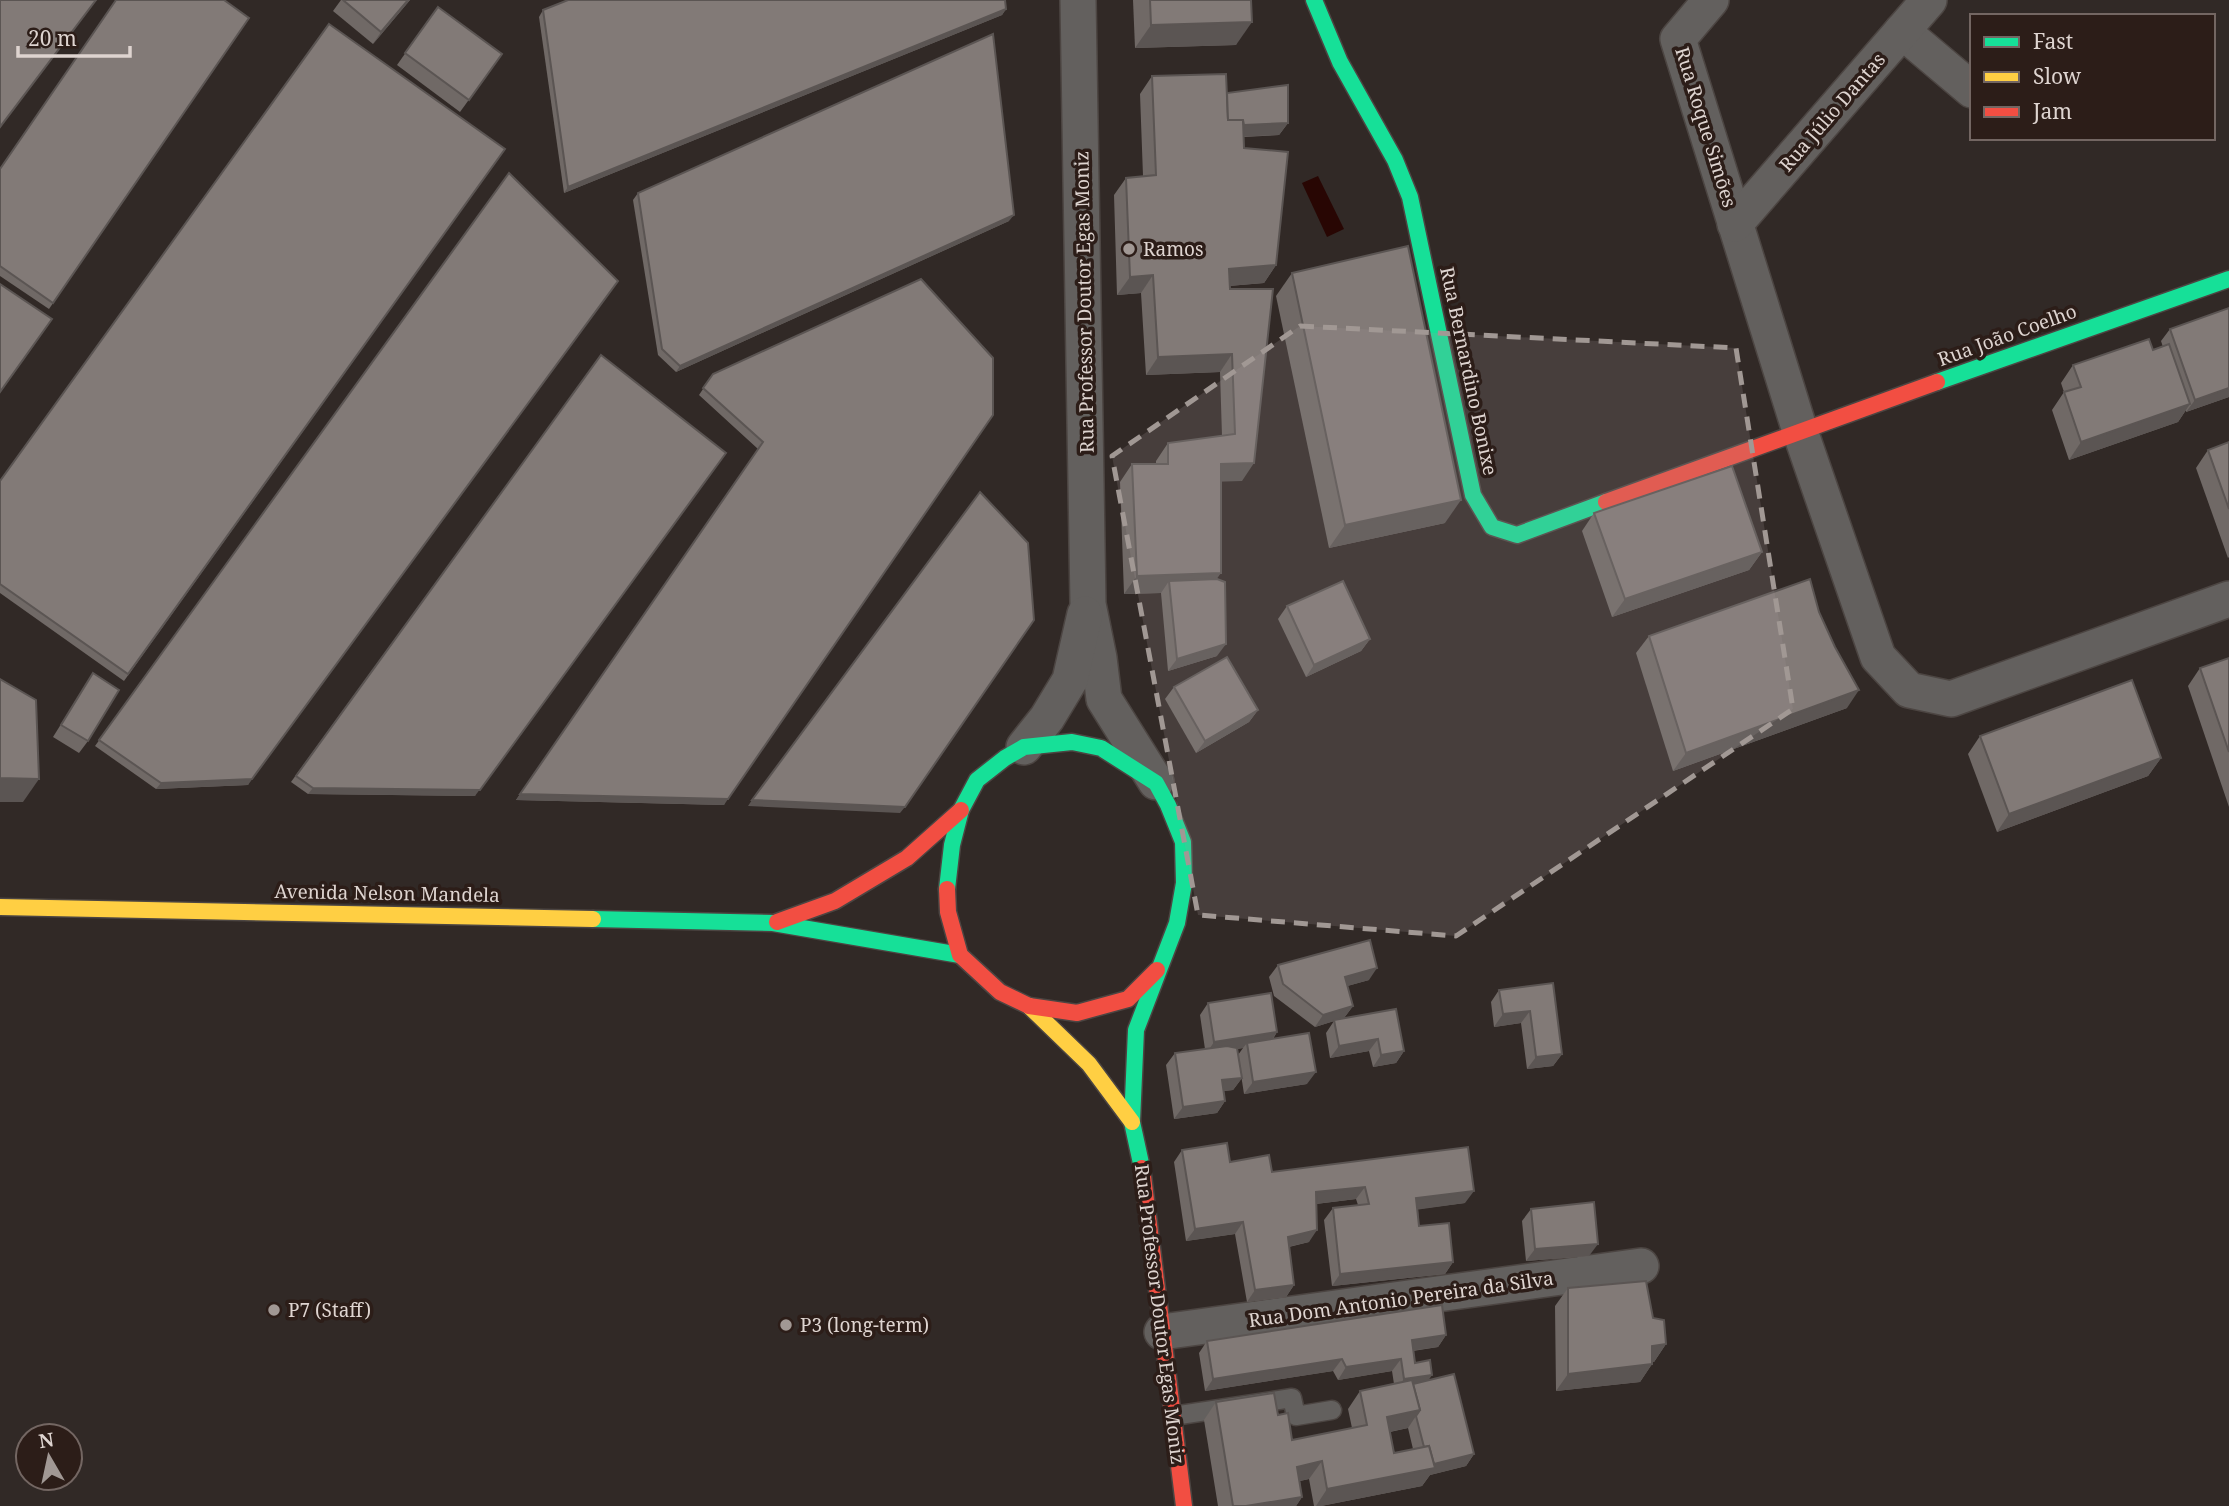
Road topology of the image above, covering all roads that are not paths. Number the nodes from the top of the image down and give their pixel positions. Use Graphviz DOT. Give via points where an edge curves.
graph roads {
  1 [pos="1078,0"];
  2 [pos="1314,0"];
  3 [pos="1711,0"];
  4 [pos="1929,0"];
  5 [pos="1902,30"];
  6 [pos="1970,88"];
  7 [pos="1735,224"];
  8 [pos="2229,279"];
  9 [pos="1800,431"];
  10 [pos="2229,599"];
  11 [pos="1088,604"];
  12 [pos="1024,747"];
  13 [pos="1156,783"];
  14 [pos="961,810"];
  15 [pos="0,907"];
  16 [pos="773,923"];
  17 [pos="960,955"];
  18 [pos="1157,970"];
  19 [pos="1029,1006"];
  20 [pos="1132,1122"];
  21 [pos="1641,1266"];
  22 [pos="1162,1332"];
  23 [pos="1332,1410"];
  24 [pos="1173,1416"];
  25 [pos="1184,1506"];
  1 -- 11 [label="street, Rua Professor Doutor Egas Moniz"];
  2 -- 9 [label="street, Rua Bernardino Bonixe" via="1340,62 1395,160 1410,197 1473,495 1492,527 1517,535"];
  3 -- 7 [label="street, Rua Roque Simões" via="1678,39"];
  4 -- 5 [label="street, Rua Júlio Dantas"];
  5 -- 6 [label="street"];
  5 -- 7 [label="street, Rua Júlio Dantas"];
  7 -- 9 [label="street"];
  8 -- 9 [label="street, Rua João Coelho"];
  9 -- 10 [label="street" via="1878,657 1909,690 1951,699"];
  11 -- 12 [label="street" via="1070,680"];
  11 -- 13 [label="street" via="1104,699"];
  12 -- 13 [label="street" via="1072,742 1101,748"];
  12 -- 14 [label="street" via="977,780"];
  13 -- 18 [label="street" via="1183,842 1184,883 1177,923"];
  14 -- 16 [label="street" via="895,866 835,901"];
  14 -- 17 [label="street" via="947,878 948,912"];
  15 -- 16 [label="street, Avenida Nelson Mandela"];
  16 -- 17 [label="street"];
  17 -- 19 [label="street" via="1000,992"];
  18 -- 19 [label="street" via="1128,999 1077,1013"];
  18 -- 20 [label="street" via="1136,1030"];
  19 -- 20 [label="street" via="1089,1064"];
  20 -- 22 [label="street, Rua Professor Doutor Egas Moniz"];
  21 -- 22 [label="street, Rua Dom Antonio Pereira da Silva"];
  22 -- 24 [label="street, Rua Professor Doutor Egas Moniz"];
  23 -- 24 [label="lane" via="1296,1416 1292,1398"];
  24 -- 25 [label="street, Rua Professor Doutor Egas Moniz"];
}
